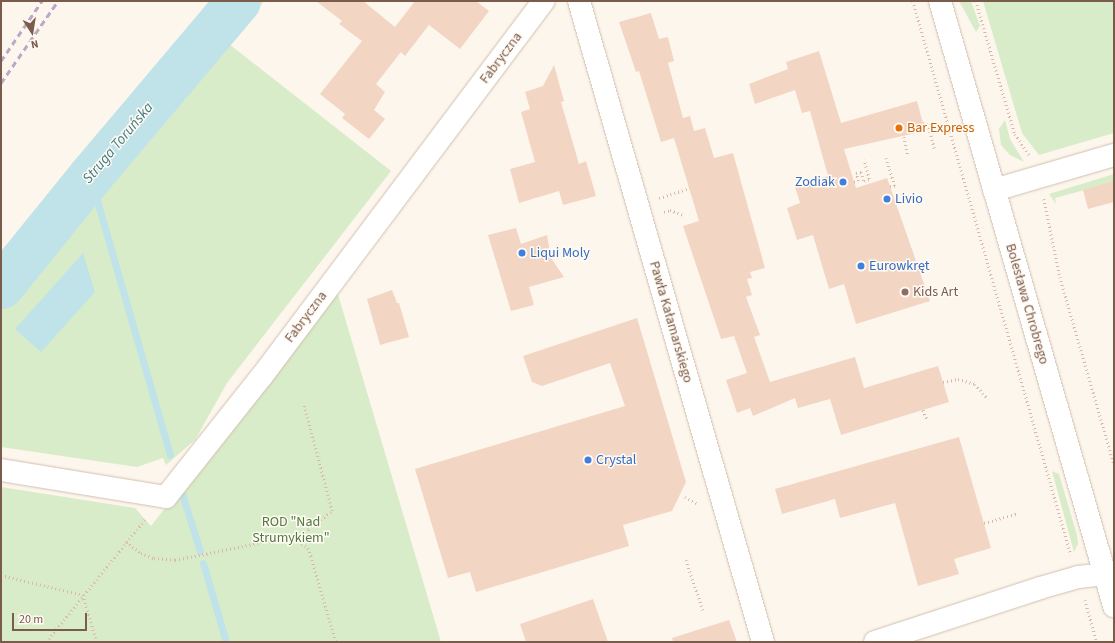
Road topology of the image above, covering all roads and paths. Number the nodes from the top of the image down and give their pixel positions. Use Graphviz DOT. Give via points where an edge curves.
graph roads {
  1 [pos="544,1"];
  2 [pos="579,1"];
  3 [pos="913,1"];
  4 [pos="940,1"];
  5 [pos="976,1"];
  6 [pos="923,123"];
  7 [pos="904,138"];
  8 [pos="936,150"];
  9 [pos="1114,155"];
  10 [pos="908,156"];
  11 [pos="886,158"];
  12 [pos="864,160"];
  13 [pos="1038,178"];
  14 [pos="854,182"];
  15 [pos="890,187"];
  16 [pos="689,188"];
  17 [pos="994,190"];
  18 [pos="657,199"];
  19 [pos="659,213"];
  20 [pos="684,215"];
  21 [pos="943,382"];
  22 [pos="988,399"];
  23 [pos="304,406"];
  24 [pos="923,410"];
  25 [pos="927,419"];
  26 [pos="1114,464"];
  27 [pos="1,470"];
  28 [pos="1018,513"];
  29 [pos="984,523"];
  30 [pos="295,539"];
  31 [pos="686,560"];
  32 [pos="1105,574"];
  33 [pos="1,575"];
  34 [pos="1078,578"];
  35 [pos="83,595"];
  36 [pos="1114,606"];
  37 [pos="703,610"];
  38 [pos="46,642"];
  39 [pos="97,642"];
  40 [pos="336,642"];
  41 [pos="763,642"];
  42 [pos="875,642"];
  43 [pos="1097,642"];
  1 -- 27 [label="street, Fabryczna" via="262,376 166,497"];
  2 -- 41 [label="street, Pawła Kałamarskiego"];
  3 -- 34 [label="path"];
  4 -- 17 [label="street, Bolesława Chrobrego"];
  5 -- 13 [label="path" via="1015,134 1033,161"];
  6 -- 8 [label="path" via="928,124"];
  7 -- 10 [label="path"];
  9 -- 13 [label="street"];
  11 -- 15 [label="path" via="895,186"];
  12 -- 14 [label="path" via="869,179 864,181 861,172 856,173 858,181"];
  13 -- 17 [label="street"];
  13 -- 26 [label="path" via="1060,277"];
  16 -- 18 [label="path"];
  17 -- 32 [label="street, Bolesława Chrobrego"];
  19 -- 20 [label="path" via="670,210"];
  21 -- 22 [label="path" via="958,379 975,384"];
  23 -- 30 [label="path" via="332,511"];
  24 -- 25 [label="path"];
  28 -- 29 [label="path"];
  30 -- 35 [label="path" via="287,537 175,560 154,558 141,553 126,542"];
  30 -- 40 [label="path" via="308,548"];
  31 -- 37 [label="path"];
  32 -- 34 [label="street"];
  32 -- 36 [label="street, Bolesława Chrobrego"];
  33 -- 35 [label="path"];
  34 -- 42 [label="street"];
  34 -- 43 [label="path"];
  35 -- 38 [label="path"];
  35 -- 39 [label="path"];
}
